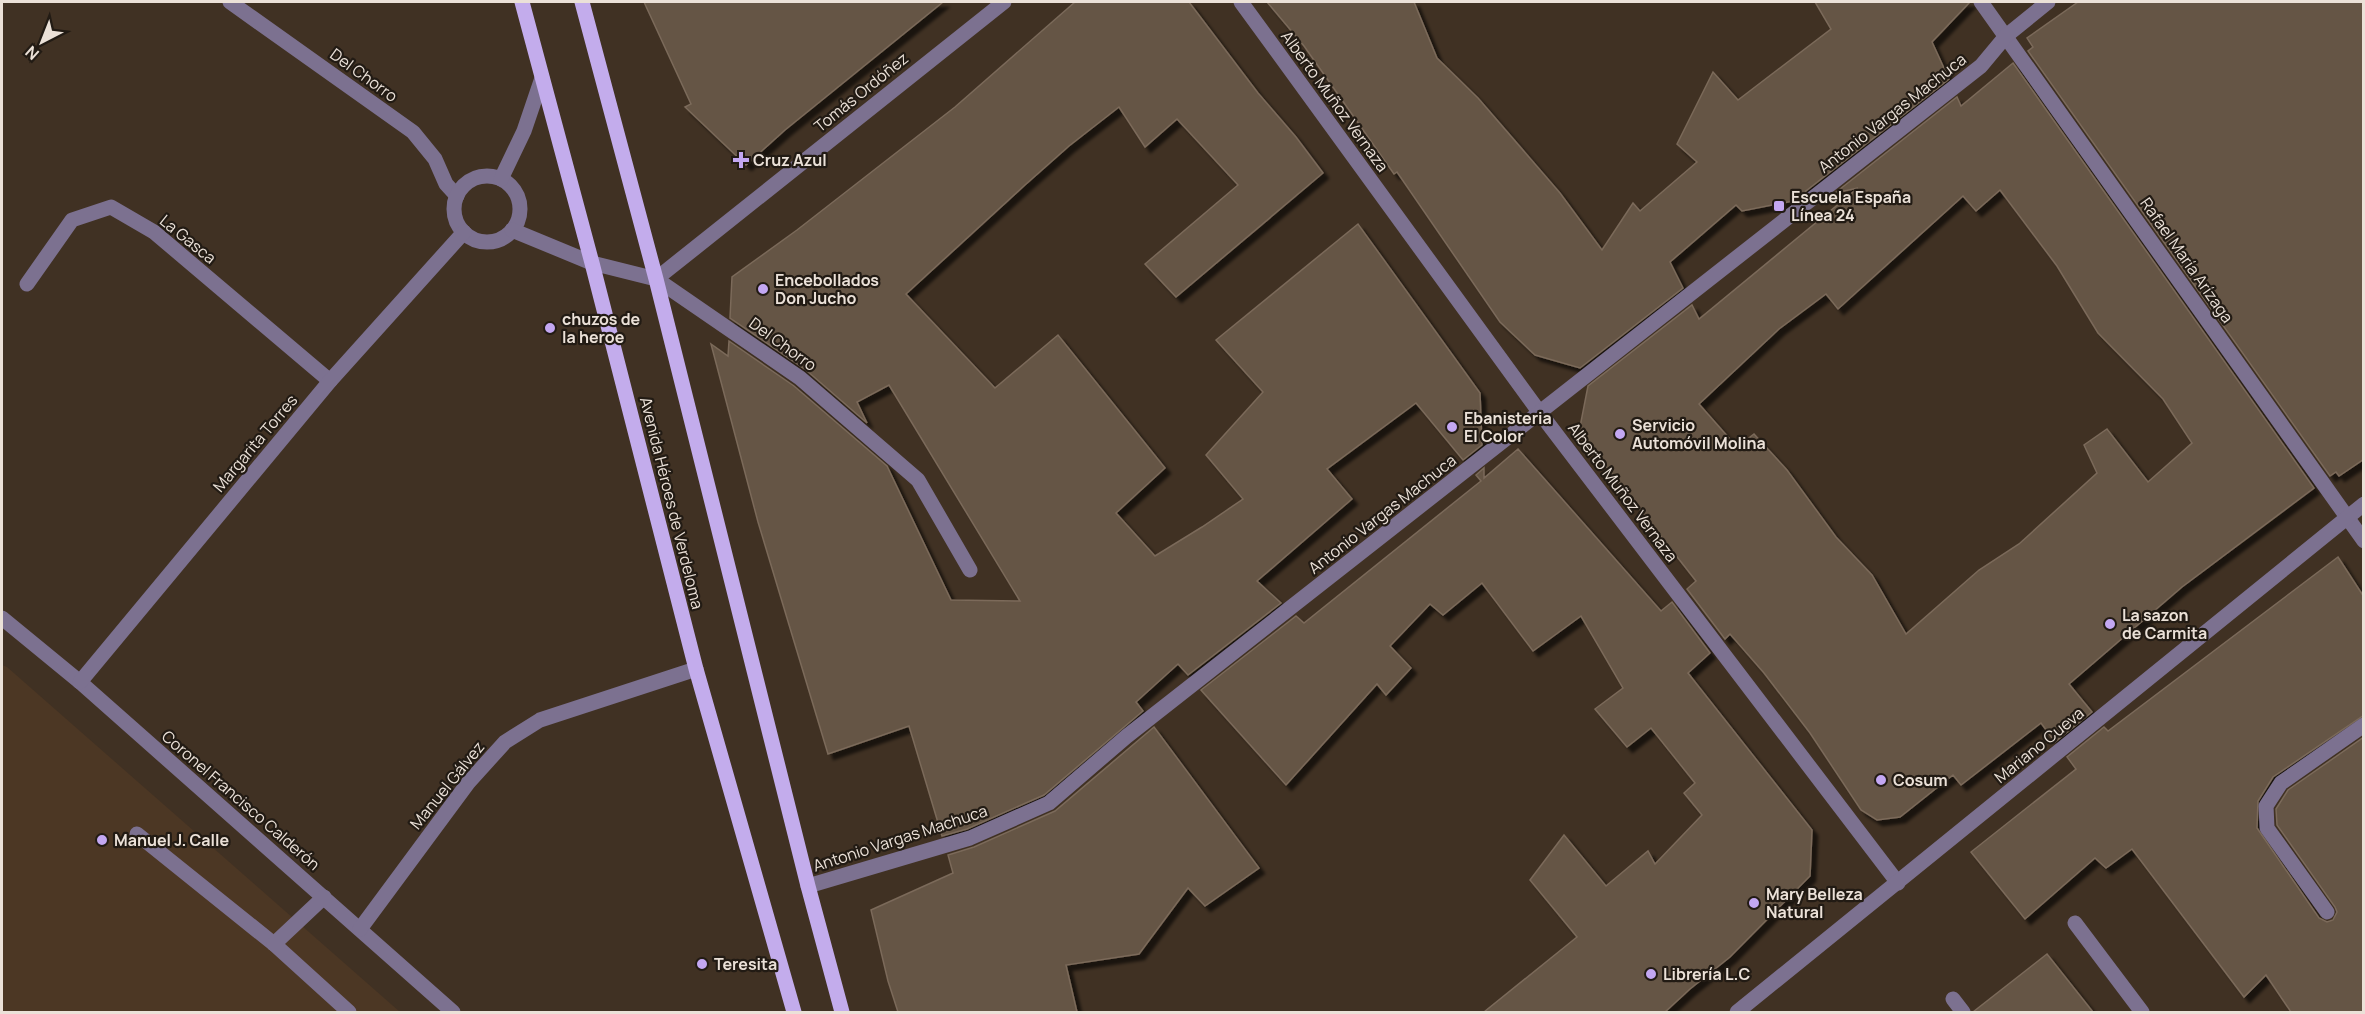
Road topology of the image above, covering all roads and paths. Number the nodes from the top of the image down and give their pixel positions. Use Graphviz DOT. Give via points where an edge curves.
graph roads {
  1 [pos="230,2"];
  2 [pos="522,2"];
  3 [pos="582,2"];
  4 [pos="1004,2"];
  5 [pos="1241,2"];
  6 [pos="1981,2"];
  7 [pos="2048,2"];
  8 [pos="2006,36"];
  9 [pos="542,78"];
  10 [pos="501,179"];
  11 [pos="457,196"];
  12 [pos="512,230"];
  13 [pos="464,232"];
  14 [pos="592,263"];
  15 [pos="656,279"];
  16 [pos="27,284"];
  17 [pos="330,381"];
  18 [pos="1540,413"];
  19 [pos="2364,504"];
  20 [pos="2347,517"];
  21 [pos="2364,541"];
  22 [pos="970,570"];
  23 [pos="2,618"];
  24 [pos="696,669"];
  25 [pos="80,682"];
  26 [pos="2364,725"];
  27 [pos="137,834"];
  28 [pos="1898,883"];
  29 [pos="808,886"];
  30 [pos="324,897"];
  31 [pos="2327,912"];
  32 [pos="2075,923"];
  33 [pos="360,928"];
  34 [pos="274,944"];
  35 [pos="1953,999"];
  36 [pos="349,1012"];
  37 [pos="453,1012"];
  38 [pos="794,1012"];
  39 [pos="842,1012"];
  40 [pos="1737,1012"];
  41 [pos="1963,1012"];
  42 [pos="2142,1012"];
  1 -- 11 [label="street, Del Chorro" via="413,132"];
  2 -- 9 [label="main road, Avenida Héroes de Verdeloma"];
  3 -- 15 [label="main road"];
  4 -- 15 [label="street, Tomás Ordóñez"];
  5 -- 18 [label="street, Alberto Muñoz Vernaza"];
  6 -- 8 [label="street, Rafael María Arízaga"];
  7 -- 8 [label="street, Antonio Vargas Machuca"];
  8 -- 18 [label="street, Antonio Vargas Machuca" via="1981,66"];
  8 -- 20 [label="street, Rafael María Arízaga"];
  9 -- 10 [label="street"];
  9 -- 14 [label="main road, Avenida Héroes de Verdeloma"];
  10 -- 11 [label="street" via="491,176 471,180"];
  10 -- 12 [label="street" via="515,192 519,202 520,212"];
  11 -- 13 [label="street" via="455,216"];
  12 -- 13 [label="street" via="504,237 485,242"];
  12 -- 14 [label="street, Del Chorro"];
  13 -- 17 [label="street, Margarita Torres"];
  14 -- 15 [label="street, Del Chorro"];
  14 -- 24 [label="main road, Avenida Héroes de Verdeloma"];
  15 -- 22 [label="street, Del Chorro" via="800,378 918,480"];
  15 -- 29 [label="main road"];
  16 -- 17 [label="street, La Gasca" via="72,220 111,207 154,232"];
  17 -- 25 [label="street, Margarita Torres"];
  18 -- 28 [label="street, Alberto Muñoz Vernaza"];
  18 -- 29 [label="street, Antonio Vargas Machuca" via="1127,736 1049,803 970,838"];
  19 -- 20 [label="street, Mariano Cueva"];
  20 -- 21 [label="street, Rafael María Arízaga"];
  20 -- 28 [label="street, Mariano Cueva"];
  23 -- 25 [label="street, Coronel Francisco Calderón"];
  24 -- 33 [label="street, Manuel Gálvez" via="540,720 505,742 468,783"];
  24 -- 38 [label="main road, Avenida Héroes de Verdeloma"];
  25 -- 30 [label="street, Coronel Francisco Calderón"];
  26 -- 31 [label="street" via="2281,783 2266,806 2267,828"];
  27 -- 34 [label="street"];
  28 -- 40 [label="street, Mariano Cueva"];
  29 -- 39 [label="main road"];
  30 -- 33 [label="street, Coronel Francisco Calderón"];
  30 -- 34 [label="street"];
  32 -- 42 [label="street"];
  33 -- 37 [label="street, Coronel Francisco Calderón"];
  34 -- 36 [label="street"];
  35 -- 41 [label="street"];
}
